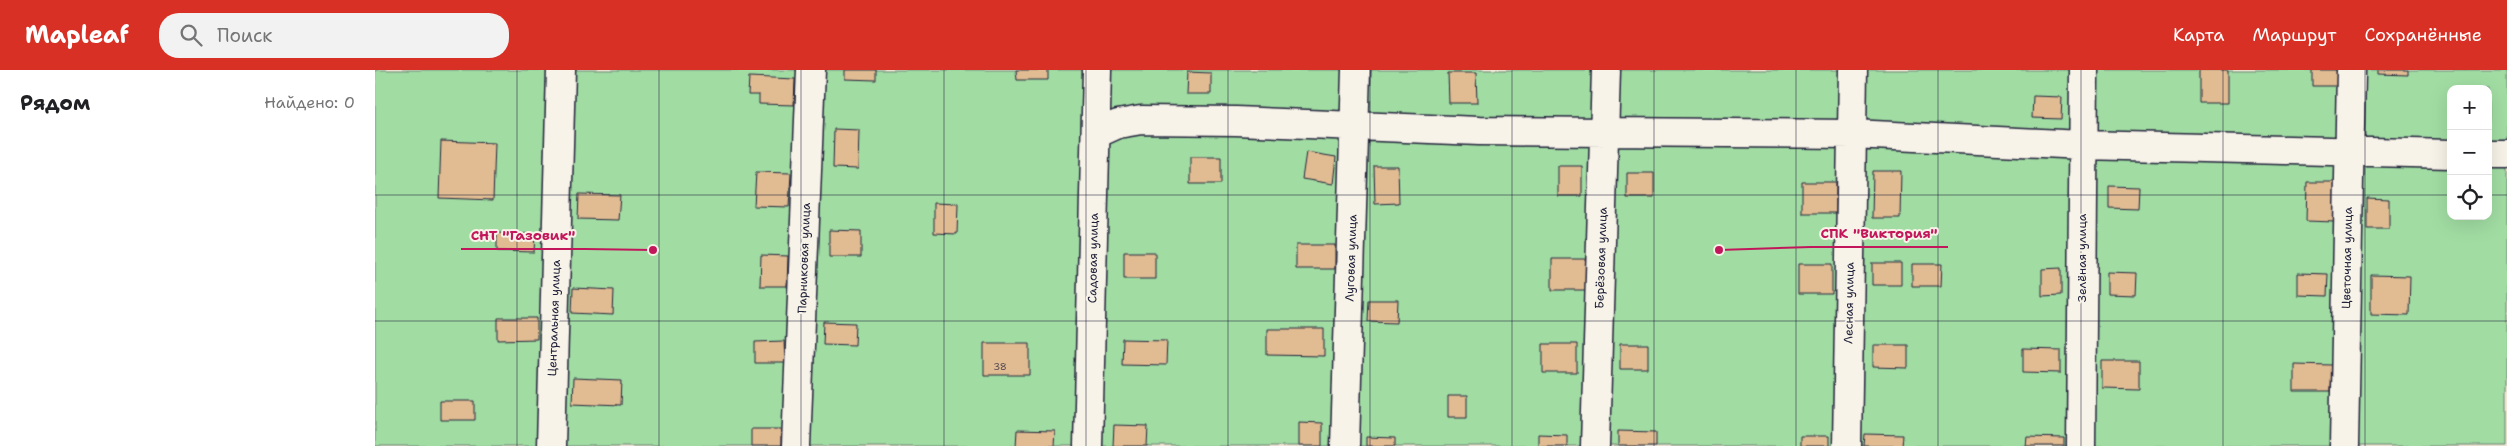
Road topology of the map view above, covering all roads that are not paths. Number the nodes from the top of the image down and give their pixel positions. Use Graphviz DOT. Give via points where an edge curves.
graph roads {
  1 [pos="561,70"];
  2 [pos="811,70"];
  3 [pos="1097,70"];
  4 [pos="1356,70"];
  5 [pos="1606,70"];
  6 [pos="1853,70"];
  7 [pos="2084,70"];
  8 [pos="2351,70"];
  9 [pos="1355,126"];
  10 [pos="1096,134"];
  11 [pos="1605,134"];
  12 [pos="1852,134"];
  13 [pos="2083,145"];
  14 [pos="2349,153"];
  15 [pos="2447,154"];
  16 [pos="2492,154"];
  17 [pos="2507,154"];
  18 [pos="551,446"];
  19 [pos="796,446"];
  20 [pos="1088,446"];
  21 [pos="1345,446"];
  22 [pos="1595,446"];
  23 [pos="1847,446"];
  24 [pos="2081,446"];
  25 [pos="2344,446"];
  1 -- 18 [label="street, Центральная улица"];
  2 -- 19 [label="street, Парниковая улица"];
  3 -- 10 [label="street, Садовая улица"];
  4 -- 9 [label="street, Луговая улица"];
  5 -- 11 [label="street, Берёзовая улица"];
  6 -- 12 [label="street, Лесная улица"];
  7 -- 13 [label="street, Зелёная улица"];
  8 -- 14 [label="street, Цветочная улица"];
  9 -- 10 [label="street" via="1236,120 1141,120 1118,124"];
  9 -- 11 [label="street"];
  9 -- 21 [label="street, Луговая улица"];
  10 -- 20 [label="street, Садовая улица"];
  11 -- 12 [label="street"];
  11 -- 22 [label="street, Берёзовая улица"];
  12 -- 13 [label="street"];
  12 -- 23 [label="street, Лесная улица"];
  13 -- 14 [label="street"];
  13 -- 24 [label="street, Зелёная улица"];
  14 -- 15 [label="street"];
  14 -- 25 [label="street, Цветочная улица"];
  16 -- 17 [label="street"];
}
